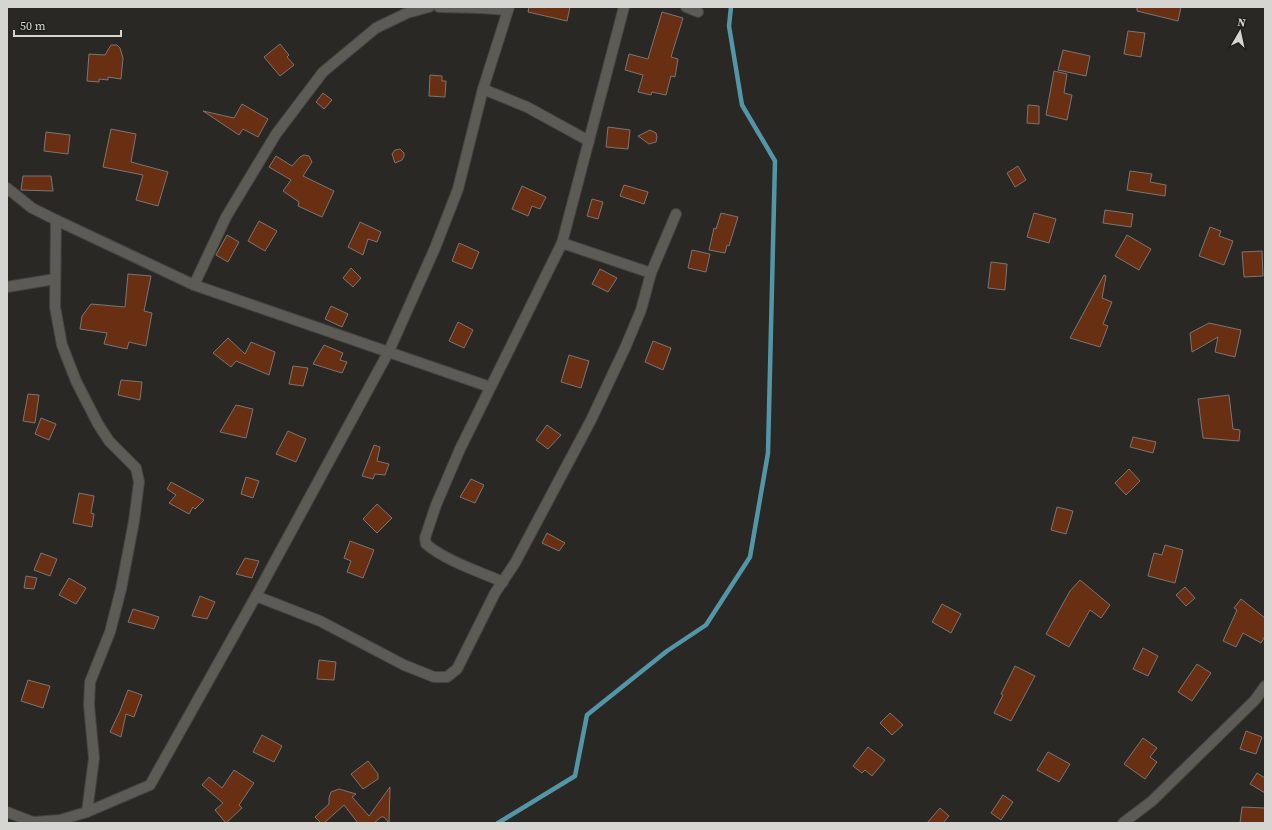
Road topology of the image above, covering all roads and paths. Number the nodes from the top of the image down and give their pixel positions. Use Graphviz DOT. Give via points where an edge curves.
graph roads {
  1 [pos="429,7"];
  2 [pos="439,7"];
  3 [pos="624,7"];
  4 [pos="686,7"];
  5 [pos="508,9"];
  6 [pos="698,12"];
  7 [pos="483,89"];
  8 [pos="589,141"];
  9 [pos="7,188"];
  10 [pos="676,214"];
  11 [pos="56,220"];
  12 [pos="562,243"];
  13 [pos="651,272"];
  14 [pos="55,279"];
  15 [pos="194,285"];
  16 [pos="7,287"];
  17 [pos="389,351"];
  18 [pos="490,387"];
  19 [pos="503,582"];
  20 [pos="256,596"];
  21 [pos="1265,686"];
  22 [pos="7,812"];
  23 [pos="87,812"];
  24 [pos="1123,823"];
  1 -- 15 [label="street" via="407,13 376,28 323,72 276,134 226,217"];
  2 -- 5 [label="street"];
  3 -- 8 [label="street"];
  4 -- 6 [label="street"];
  5 -- 7 [label="street"];
  7 -- 8 [label="street" via="527,107"];
  7 -- 17 [label="street" via="458,189"];
  8 -- 12 [label="street"];
  9 -- 11 [label="street" via="32,208"];
  10 -- 13 [label="street"];
  11 -- 14 [label="street"];
  11 -- 15 [label="street"];
  12 -- 13 [label="street"];
  12 -- 18 [label="street"];
  13 -- 19 [label="street" via="641,310 591,420"];
  14 -- 16 [label="street"];
  14 -- 23 [label="street" via="55,307 62,345 76,381 109,441 136,468 139,482 121,589 110,632 90,682 89,705 94,758"];
  15 -- 17 [label="street"];
  17 -- 18 [label="street"];
  17 -- 20 [label="street"];
  18 -- 19 [label="street" via="460,449 425,538 431,549"];
  19 -- 20 [label="street" via="457,669 447,677 434,677 404,665 320,621"];
  20 -- 23 [label="street" via="150,785"];
  21 -- 24 [label="street" via="1255,700 1152,801"];
  22 -- 23 [label="street" via="33,822 60,820"];
}
